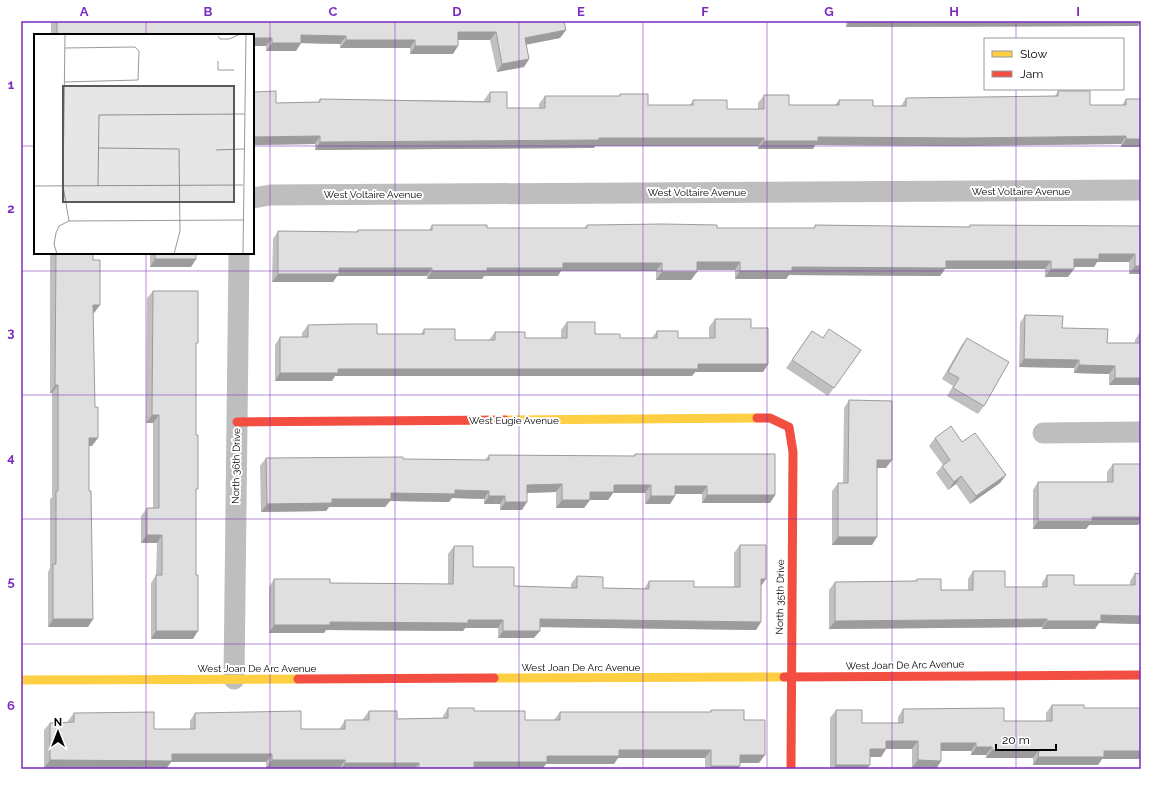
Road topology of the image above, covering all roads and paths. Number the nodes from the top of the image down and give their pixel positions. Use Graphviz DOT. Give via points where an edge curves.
graph roads {
  1 [pos="1141,190"];
  2 [pos="254,198"];
  3 [pos="239,254"];
  4 [pos="237,422"];
  5 [pos="789,427"];
  6 [pos="1141,432"];
  7 [pos="1043,433"];
  8 [pos="1141,675"];
  9 [pos="790,677"];
  10 [pos="234,679"];
  11 [pos="21,680"];
  12 [pos="791,769"];
  1 -- 2 [label="street, West Voltaire Avenue" via="270,194"];
  3 -- 4 [label="street, North 36th Drive"];
  4 -- 5 [label="street, West Eugie Avenue" via="770,418"];
  4 -- 10 [label="street, North 36th Drive"];
  5 -- 9 [label="street, North 35th Drive" via="793,452"];
  6 -- 7 [label="street"];
  8 -- 9 [label="street, West Joan De Arc Avenue"];
  9 -- 10 [label="street, West Joan De Arc Avenue"];
  9 -- 12 [label="street, North 35th Drive"];
  10 -- 11 [label="street, West Joan De Arc Avenue"];
}
